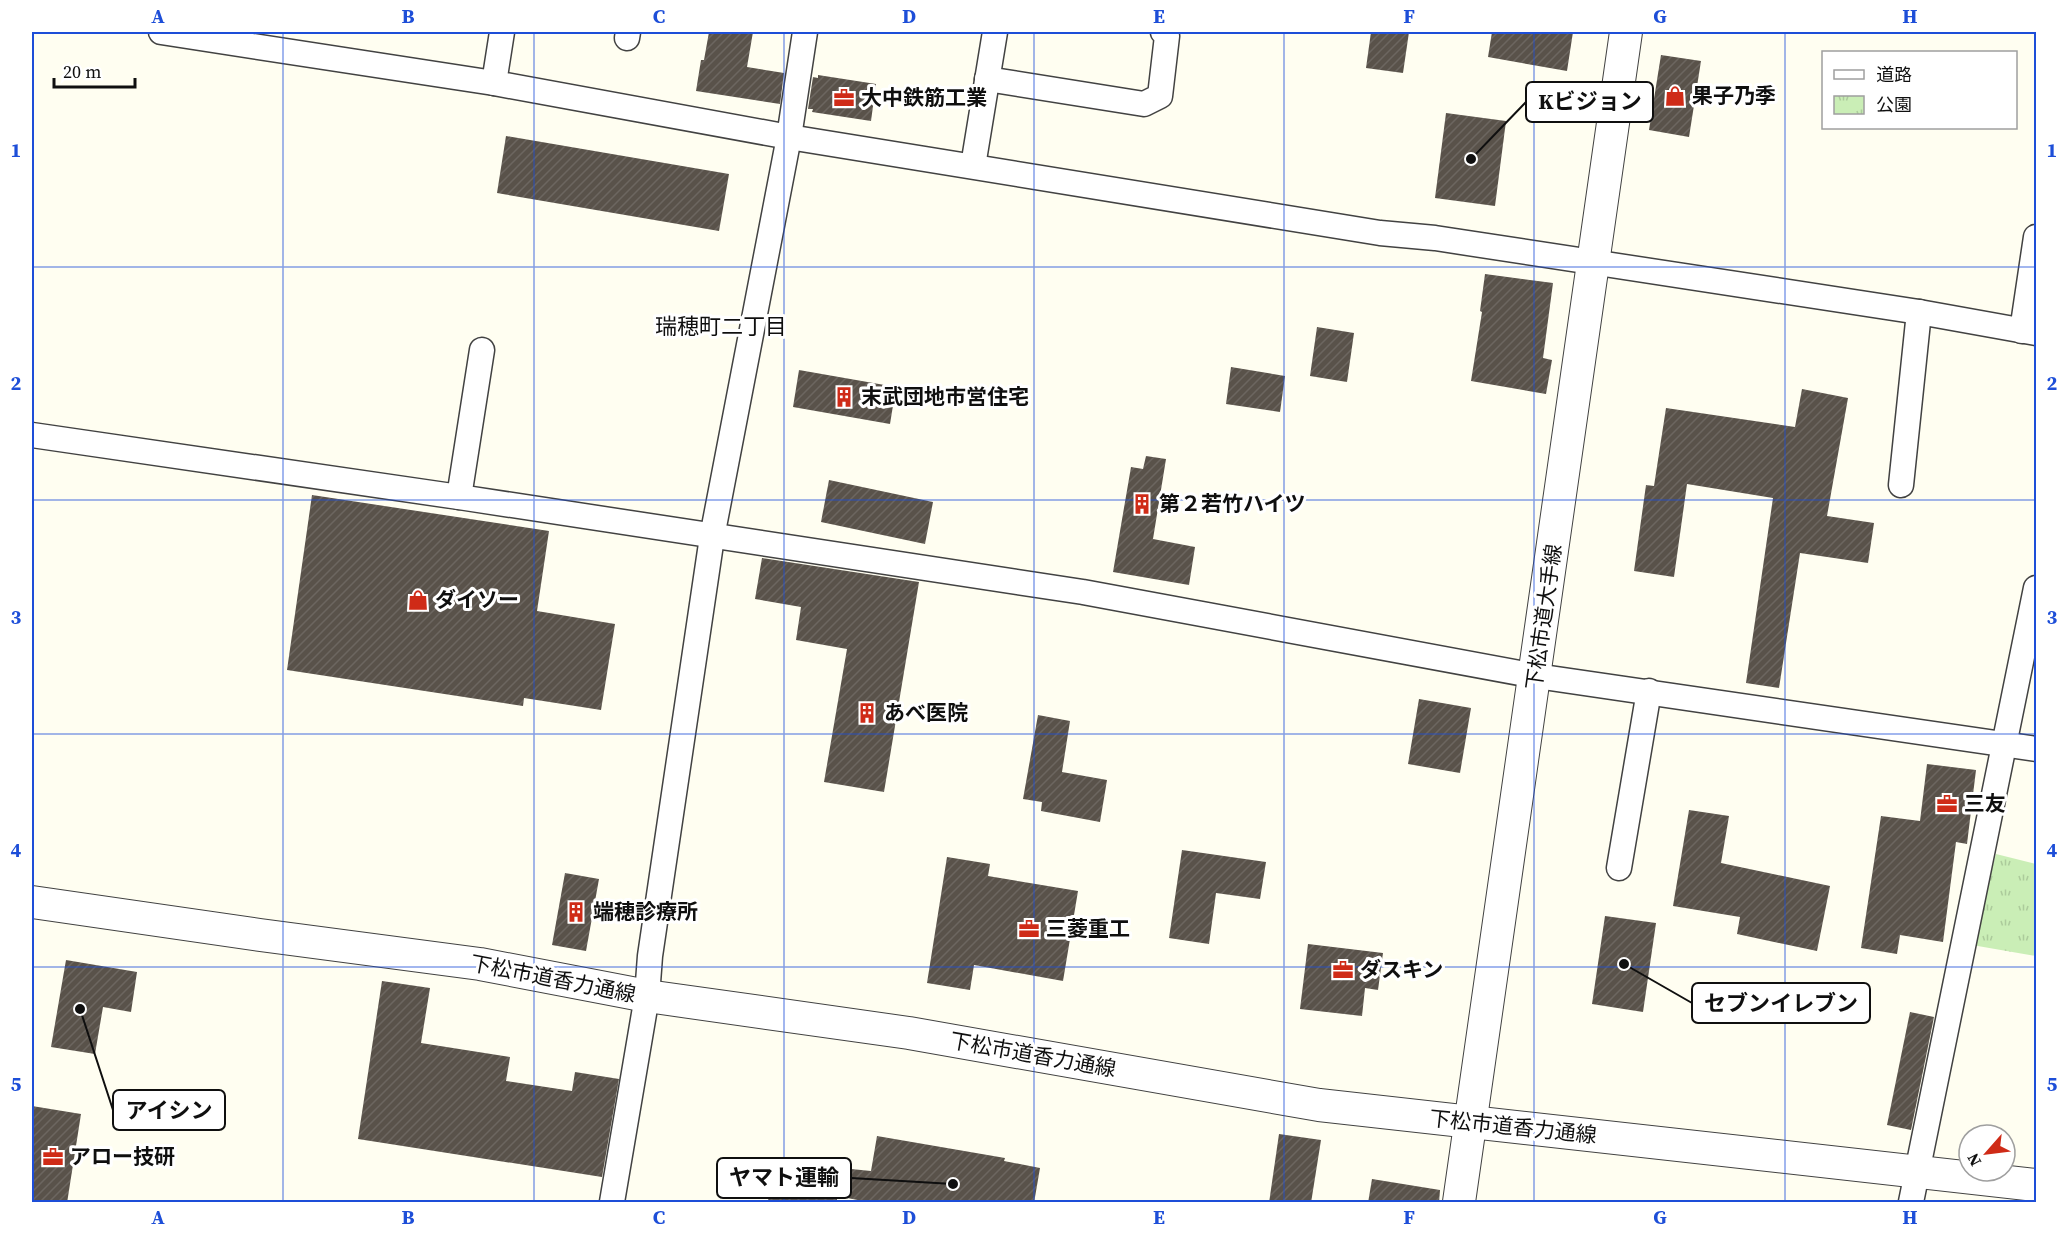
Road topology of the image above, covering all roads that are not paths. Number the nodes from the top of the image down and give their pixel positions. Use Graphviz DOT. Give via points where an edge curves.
graph roads {
  1 [pos="160,32"];
  2 [pos="502,32"];
  3 [pos="805,32"];
  4 [pos="995,32"];
  5 [pos="1163,32"];
  6 [pos="1626,32"];
  7 [pos="987,79"];
  8 [pos="494,83"];
  9 [pos="789,137"];
  10 [pos="974,166"];
  11 [pos="2037,237"];
  12 [pos="1592,263"];
  13 [pos="1919,312"];
  14 [pos="2030,332"];
  15 [pos="482,350"];
  16 [pos="32,435"];
  17 [pos="1901,485"];
  18 [pos="459,497"];
  19 [pos="712,537"];
  20 [pos="2037,588"];
  21 [pos="1536,676"];
  22 [pos="1649,691"];
  23 [pos="2006,743"];
  24 [pos="2037,749"];
  25 [pos="1619,868"];
  26 [pos="32,902"];
  27 [pos="647,996"];
  28 [pos="1470,1122"];
  29 [pos="1916,1172"];
  30 [pos="2037,1185"];
  31 [pos="612,1203"];
  32 [pos="1459,1203"];
  33 [pos="1911,1203"];
  1 -- 8 [label="street"];
  2 -- 8 [label="street"];
  3 -- 9 [label="street"];
  4 -- 7 [label="street"];
  5 -- 7 [label="street" via="1167,36 1160,96 1144,104"];
  6 -- 12 [label="street, 下松市道大手線"];
  7 -- 10 [label="street"];
  8 -- 9 [label="street"];
  9 -- 10 [label="street"];
  9 -- 19 [label="street"];
  10 -- 12 [label="street" via="1380,233"];
  11 -- 14 [label="street"];
  12 -- 13 [label="street"];
  12 -- 21 [label="street, 下松市道大手線"];
  13 -- 14 [label="street"];
  13 -- 17 [label="street"];
  15 -- 18 [label="street"];
  16 -- 18 [label="street"];
  18 -- 19 [label="street"];
  19 -- 21 [label="street" via="1083,592"];
  19 -- 27 [label="street"];
  20 -- 23 [label="street"];
  21 -- 22 [label="street"];
  21 -- 28 [label="street, 下松市道大手線"];
  22 -- 23 [label="street"];
  22 -- 25 [label="street"];
  23 -- 24 [label="street"];
  23 -- 29 [label="street"];
  26 -- 27 [label="street, 下松市道香力通線" via="480,964"];
  27 -- 28 [label="street, 下松市道香力通線" via="909,1033 1319,1105"];
  27 -- 31 [label="street"];
  28 -- 29 [label="street, 下松市道香力通線"];
  28 -- 32 [label="street, 下松市道大手線"];
  29 -- 30 [label="street, 下松市道香力通線"];
  29 -- 33 [label="street"];
}
